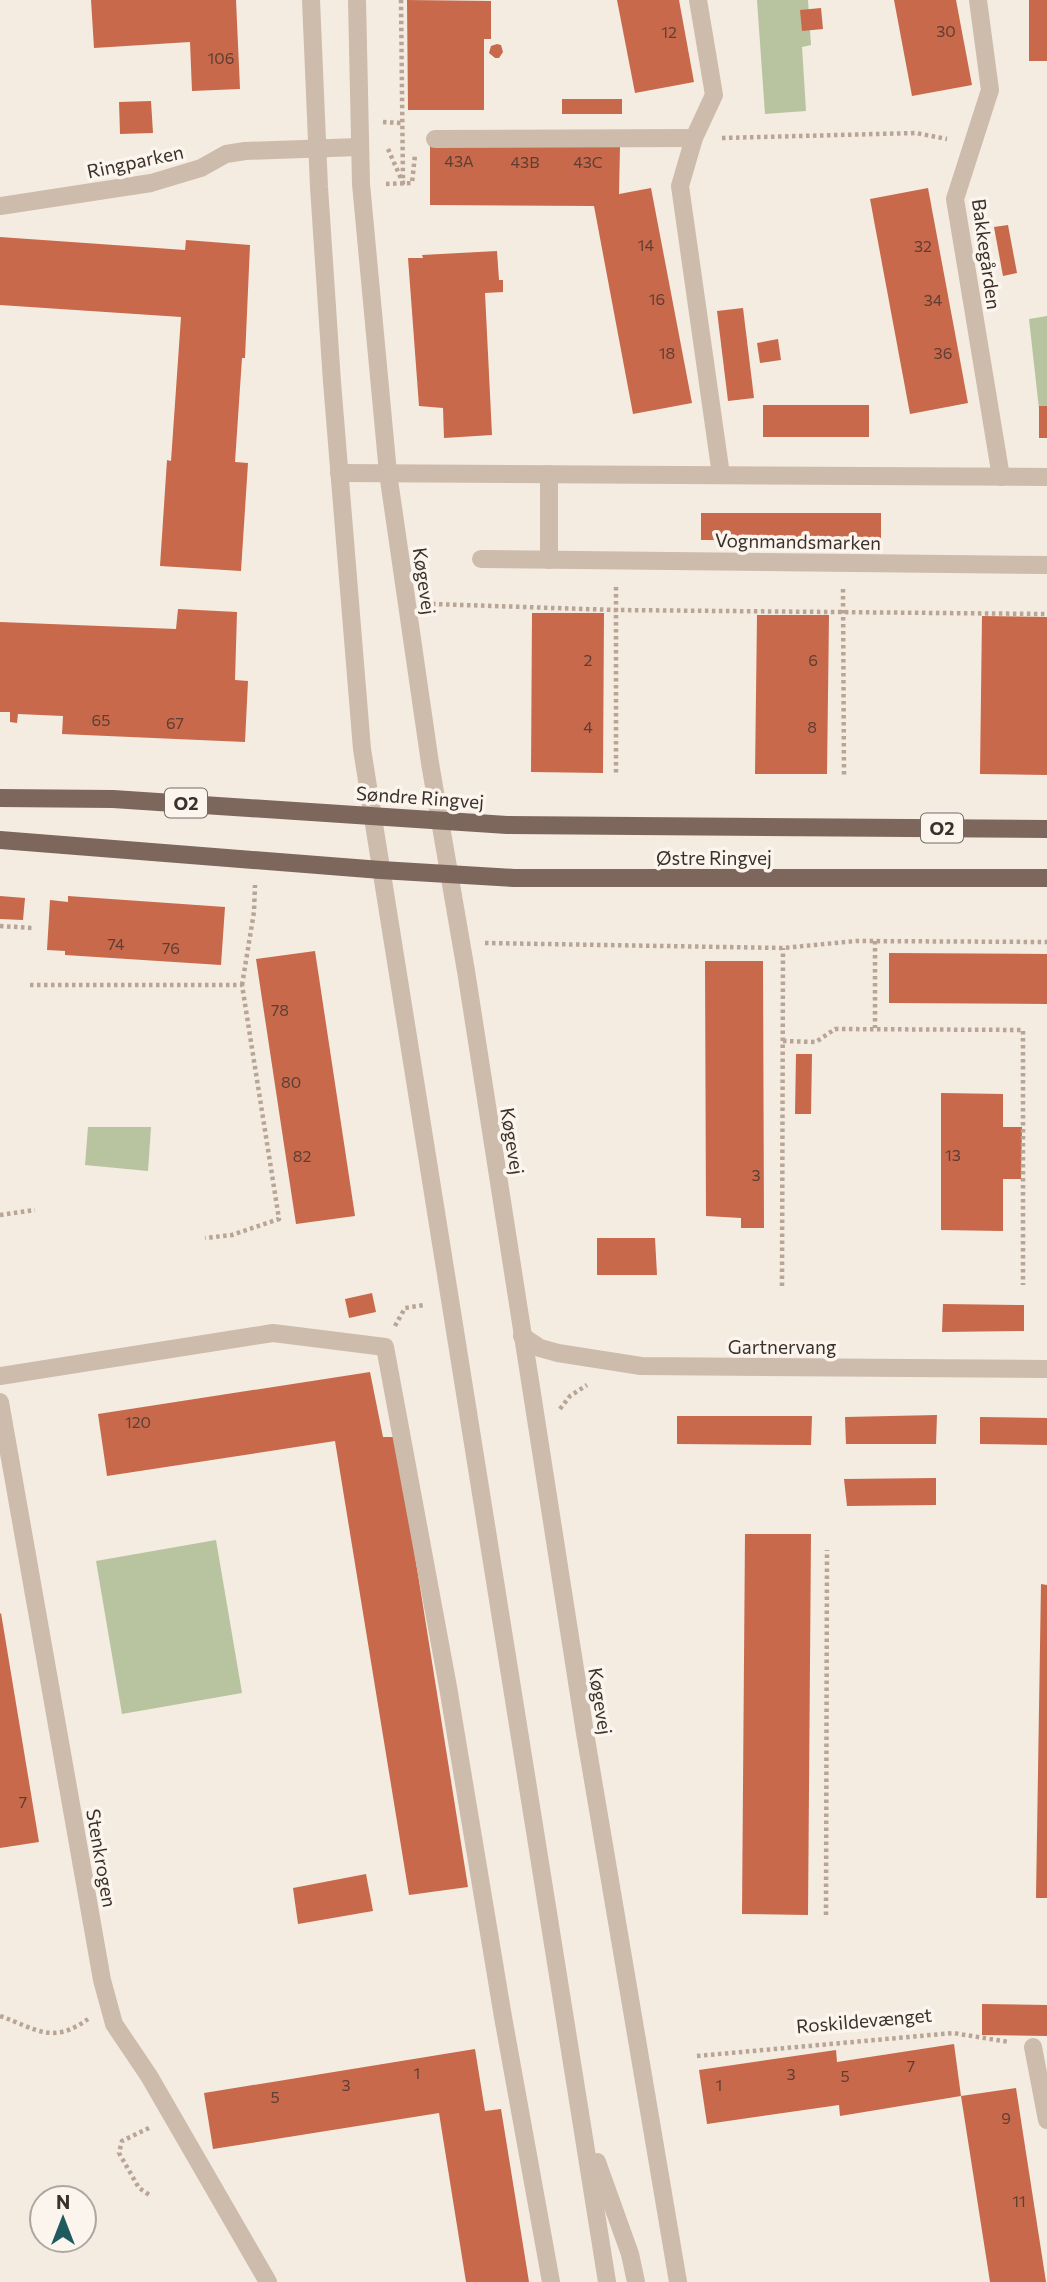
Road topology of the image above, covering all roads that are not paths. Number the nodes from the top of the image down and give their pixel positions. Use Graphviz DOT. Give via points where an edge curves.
graph roads {
  1 [pos="312,0"];
  2 [pos="357,0"];
  3 [pos="698,0"];
  4 [pos="978,0"];
  5 [pos="694,138"];
  6 [pos="435,139"];
  7 [pos="359,147"];
  8 [pos="317,149"];
  9 [pos="0,206"];
  10 [pos="339,473"];
  11 [pos="388,473"];
  12 [pos="549,474"];
  13 [pos="721,475"];
  14 [pos="1001,477"];
  15 [pos="1047,477"];
  16 [pos="481,559"];
  17 [pos="549,560"];
  18 [pos="1047,565"];
  19 [pos="0,798"];
  20 [pos="372,815"];
  21 [pos="441,820"];
  22 [pos="1047,829"];
  23 [pos="0,840"];
  24 [pos="381,870"];
  25 [pos="450,874"];
  26 [pos="1047,878"];
  27 [pos="522,1336"];
  28 [pos="1047,1369"];
  29 [pos="0,1376"];
  30 [pos="0,1402"];
  31 [pos="1033,2046"];
  32 [pos="1047,2120"];
  33 [pos="583,2126"];
  34 [pos="268,2282"];
  35 [pos="551,2282"];
  36 [pos="607,2282"];
  37 [pos="636,2282"];
  38 [pos="678,2282"];
  1 -- 8 [label="street"];
  2 -- 7 [label="street, Køgevej"];
  3 -- 5 [label="street" via="714,95"];
  4 -- 14 [label="street, Bakkegården" via="990,90 955,199"];
  5 -- 6 [label="street"];
  5 -- 13 [label="street" via="680,186"];
  7 -- 8 [label="street, Ringparken"];
  7 -- 11 [label="street, Køgevej"];
  8 -- 9 [label="street, Ringparken" via="226,154 201,168 151,183"];
  8 -- 10 [label="street"];
  10 -- 11 [label="street"];
  10 -- 20 [label="street" via="362,749"];
  11 -- 12 [label="street"];
  11 -- 21 [label="street, Køgevej"];
  12 -- 13 [label="street"];
  12 -- 17 [label="street"];
  13 -- 14 [label="street"];
  14 -- 15 [label="street"];
  16 -- 17 [label="street, Vognmandsmarken"];
  17 -- 18 [label="street, Vognmandsmarken"];
  19 -- 20 [label="main road, Søndre Ringvej / O2" via="113,799"];
  20 -- 21 [label="main road, Søndre Ringvej / O2"];
  20 -- 24 [label="street"];
  21 -- 22 [label="main road, Søndre Ringvej / O2" via="507,825"];
  21 -- 25 [label="street, Køgevej"];
  23 -- 24 [label="main road"];
  24 -- 25 [label="main road, Østre Ringvej"];
  24 -- 33 [label="street"];
  25 -- 26 [label="main road, Østre Ringvej" via="514,878"];
  25 -- 27 [label="street, Køgevej"];
  27 -- 28 [label="street, Gartnervang" via="558,1353 641,1366"];
  27 -- 38 [label="street, Køgevej"];
  29 -- 35 [label="street" via="273,1334 385,1347"];
  30 -- 34 [label="street, Stenkrogen" via="102,1980 114,2024"];
  31 -- 32 [label="street"];
  33 -- 36 [label="street"];
  33 -- 37 [label="street"];
}
